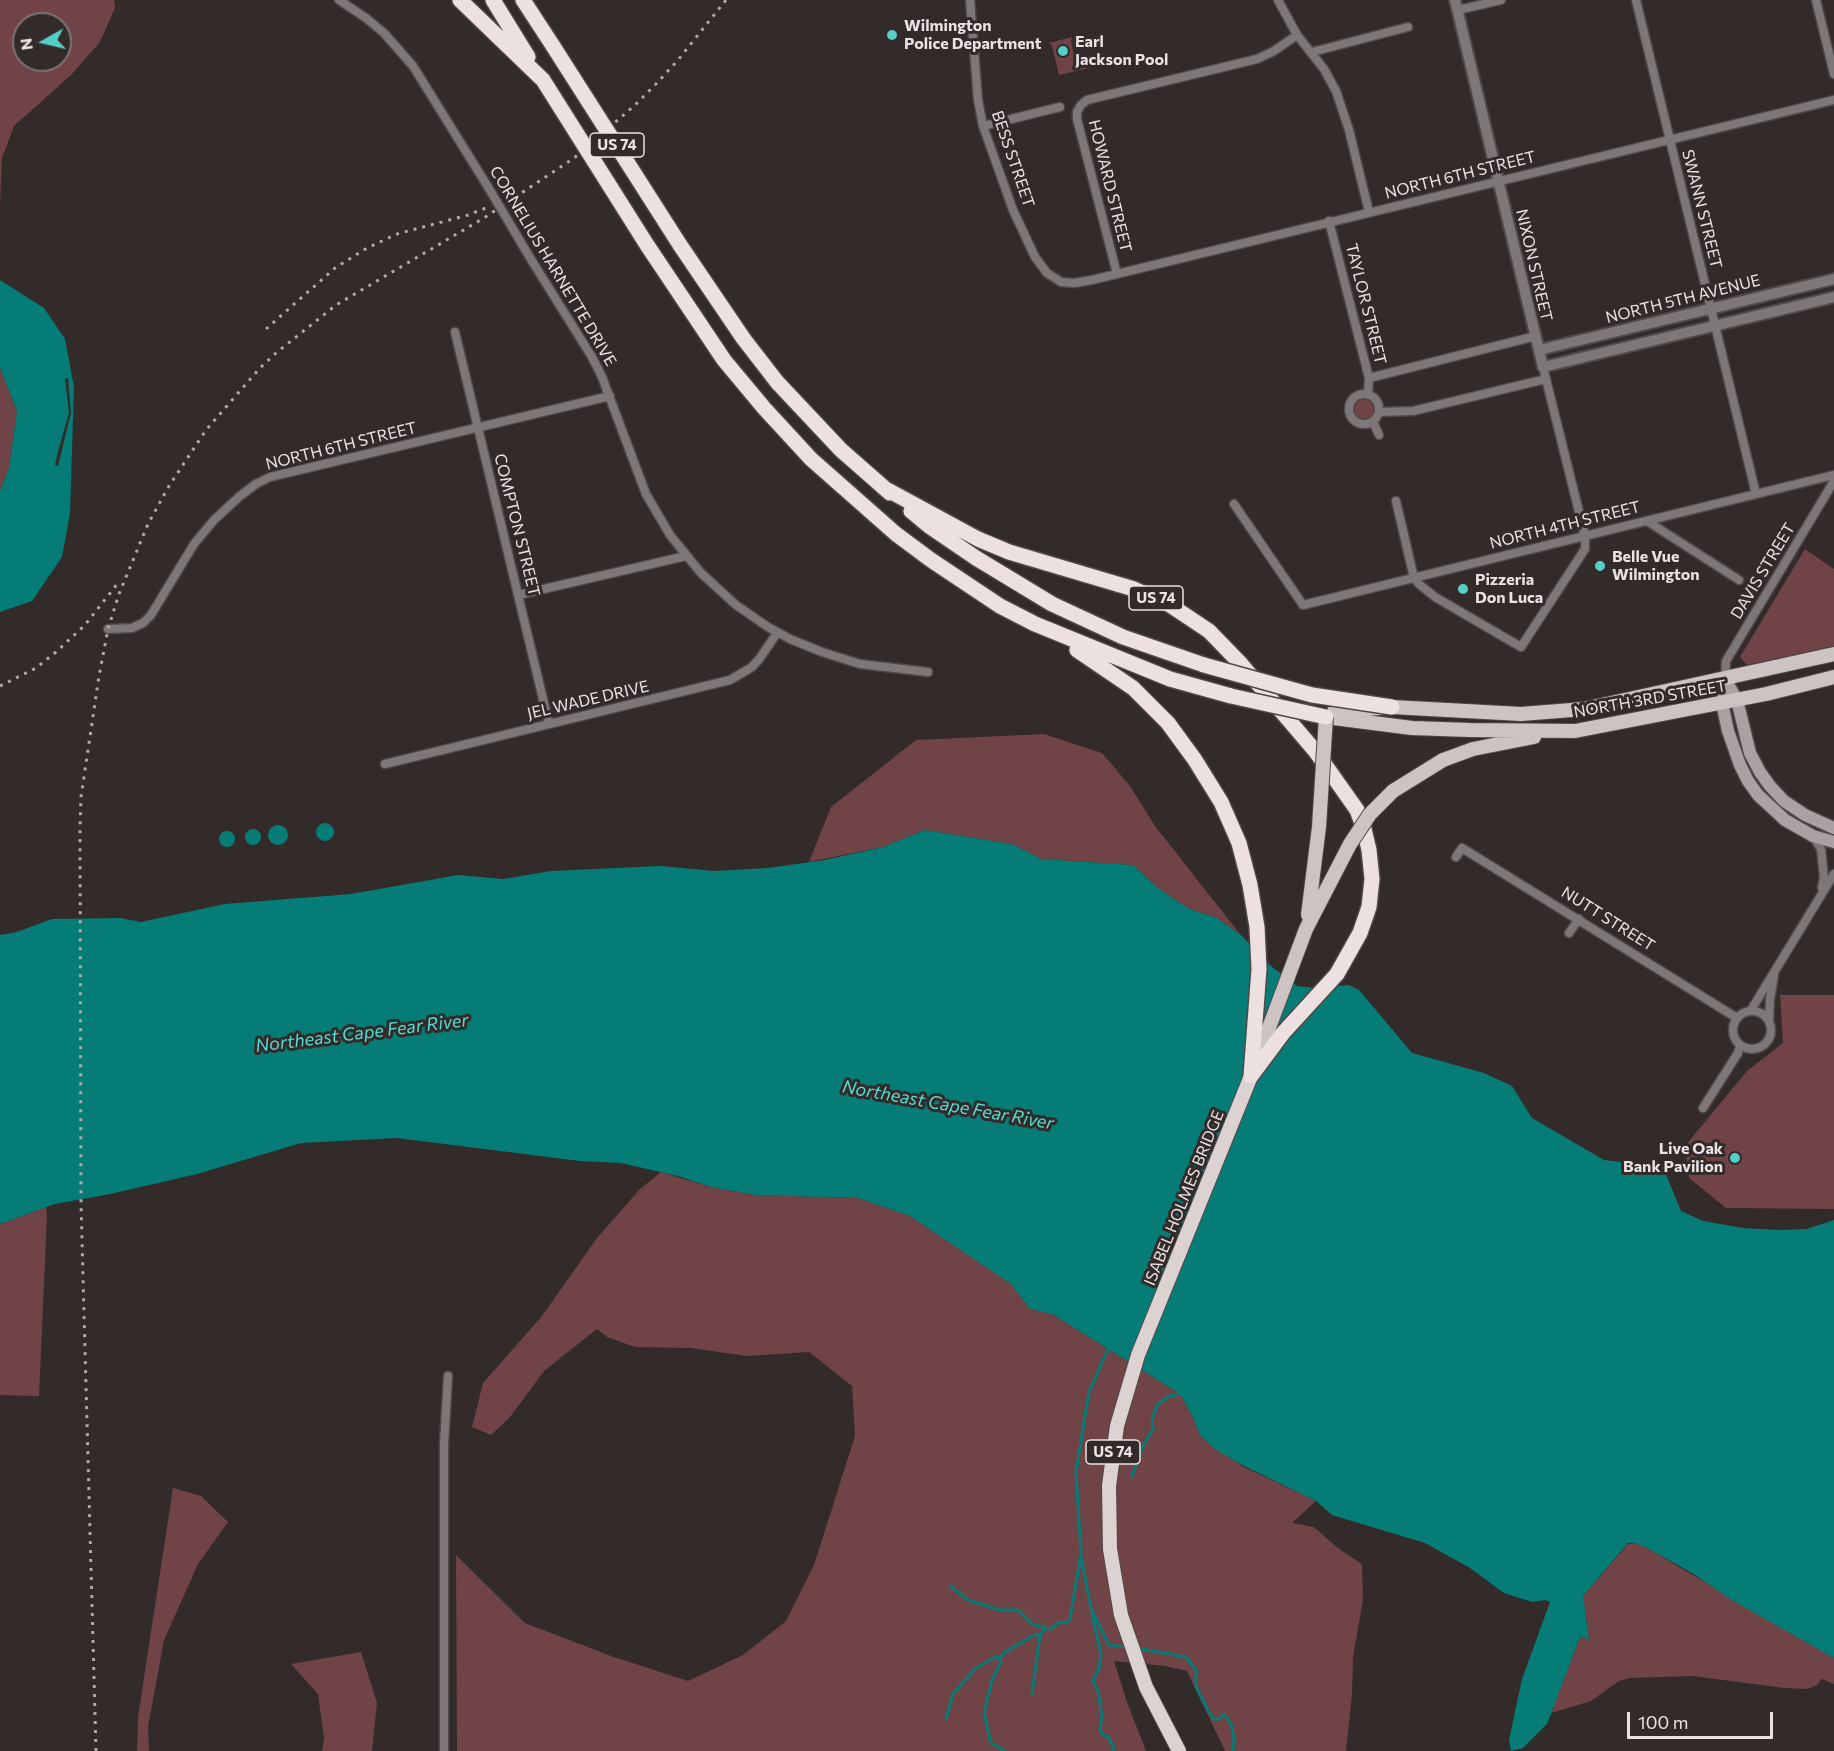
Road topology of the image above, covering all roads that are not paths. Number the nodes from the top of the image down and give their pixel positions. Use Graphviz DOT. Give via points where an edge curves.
graph roads {
  1 [pos="339,0"];
  2 [pos="460,0"];
  3 [pos="492,0"];
  4 [pos="523,0"];
  5 [pos="533,0"];
  6 [pos="970,0"];
  7 [pos="1278,0"];
  8 [pos="1501,0"];
  9 [pos="1636,0"];
  10 [pos="1816,0"];
  11 [pos="1457,5"];
  12 [pos="1408,27"];
  13 [pos="1297,35"];
  14 [pos="553,46"];
  15 [pos="1312,52"];
  16 [pos="1834,74"];
  17 [pos="543,80"];
  18 [pos="1834,100"];
  19 [pos="1060,107"];
  20 [pos="983,126"];
  21 [pos="1670,139"];
  22 [pos="1499,180"];
  23 [pos="1369,212"];
  24 [pos="1329,221"];
  25 [pos="1117,274"];
  26 [pos="1834,279"];
  27 [pos="1092,280"];
  28 [pos="1834,297"];
  29 [pos="1710,308"];
  30 [pos="1715,326"];
  31 [pos="455,332"];
  32 [pos="1536,336"];
  33 [pos="1539,350"];
  34 [pos="1543,367"];
  35 [pos="1369,378"];
  36 [pos="1546,379"];
  37 [pos="1368,395"];
  38 [pos="610,396"];
  39 [pos="1379,412"];
  40 [pos="1374,422"];
  41 [pos="478,429"];
  42 [pos="1379,435"];
  43 [pos="1834,475"];
  44 [pos="1834,482"];
  45 [pos="884,488"];
  46 [pos="1756,494"];
  47 [pos="1396,501"];
  48 [pos="1234,504"];
  49 [pos="1647,520"];
  50 [pos="1585,536"];
  51 [pos="686,556"];
  52 [pos="1414,578"];
  53 [pos="1739,580"];
  54 [pos="518,595"];
  55 [pos="1035,624"];
  56 [pos="108,629"];
  57 [pos="777,633"];
  58 [pos="1834,654"];
  59 [pos="928,672"];
  60 [pos="1834,677"];
  61 [pos="1725,679"];
  62 [pos="1737,700"];
  63 [pos="1722,703"];
  64 [pos="1392,706"];
  65 [pos="1326,717"];
  66 [pos="549,724"];
  67 [pos="1575,730"];
  68 [pos="385,764"];
  69 [pos="1834,828"];
  70 [pos="1813,836"];
  71 [pos="1834,842"];
  72 [pos="1456,857"];
  73 [pos="1834,874"];
  74 [pos="1819,896"];
  75 [pos="1579,919"];
  76 [pos="1306,929"];
  77 [pos="1569,933"];
  78 [pos="1774,972"];
  79 [pos="1751,1010"];
  80 [pos="1737,1018"];
  81 [pos="1769,1020"];
  82 [pos="1740,1046"];
  83 [pos="1251,1076"];
  84 [pos="1702,1108"];
  85 [pos="448,1376"];
  86 [pos="444,1751"];
  87 [pos="1179,1751"];
  1 -- 38 [label="street, CORNELIUS HARNETTE DRIVE, bridge" via="384,33 413,66 592,357"];
  2 -- 17 [label="highway"];
  3 -- 17 [label="highway, US 74"];
  4 -- 14 [label="highway, US 74"];
  5 -- 14 [label="highway"];
  6 -- 20 [label="street, BESS STREET"];
  7 -- 13 [label="street"];
  8 -- 11 [label="street"];
  9 -- 21 [label="street, SWANN STREET"];
  10 -- 16 [label="street"];
  11 -- 22 [label="street, NIXON STREET"];
  12 -- 15 [label="street"];
  13 -- 15 [label="street"];
  13 -- 25 [label="street, HOWARD STREET" via="1257,59 1087,100 1081,105 1077,119"];
  14 -- 45 [label="highway, US 74, bridge" via="731,322 777,382 841,450"];
  15 -- 23 [label="street" via="1344,112"];
  17 -- 55 [label="highway, US 74, bridge" via="685,304 764,408 811,459 931,560 1000,606"];
  18 -- 21 [label="street, NORTH 6TH STREET"];
  19 -- 20 [label="street"];
  20 -- 27 [label="street, BESS STREET" via="1013,210 1038,262 1061,282"];
  21 -- 22 [label="street, NORTH 6TH STREET"];
  21 -- 29 [label="street, SWANN STREET"];
  22 -- 23 [label="street, NORTH 6TH STREET"];
  22 -- 32 [label="street, NIXON STREET"];
  23 -- 24 [label="street, NORTH 6TH STREET"];
  24 -- 25 [label="street, NORTH 6TH STREET"];
  24 -- 35 [label="street, TAYLOR STREET"];
  25 -- 27 [label="street, NORTH 6TH STREET"];
  26 -- 29 [label="street, NORTH 5TH AVENUE"];
  28 -- 30 [label="street, NORTH 5TH AVENUE"];
  29 -- 30 [label="street, SWANN STREET"];
  29 -- 33 [label="street, NORTH 5TH AVENUE"];
  30 -- 34 [label="street, NORTH 5TH AVENUE"];
  30 -- 46 [label="street, SWANN STREET"];
  31 -- 41 [label="street, COMPTON STREET"];
  32 -- 33 [label="street, NIXON STREET"];
  32 -- 35 [label="street"];
  33 -- 34 [label="street, NIXON STREET"];
  34 -- 36 [label="street, NIXON STREET"];
  35 -- 37 [label="street, TAYLOR STREET"];
  36 -- 39 [label="street" via="1423,409"];
  36 -- 50 [label="street, NIXON STREET"];
  37 -- 39 [label="street" via="1377,401"];
  37 -- 40 [label="street" via="1354,398 1350,412 1359,424"];
  38 -- 41 [label="street, NORTH 6TH STREET"];
  38 -- 51 [label="street, CORNELIUS HARNETTE DRIVE" via="646,494"];
  39 -- 40 [label="street"];
  40 -- 42 [label="street"];
  41 -- 54 [label="street, COMPTON STREET"];
  41 -- 56 [label="street, NORTH 6TH STREET" via="292,470 256,484 201,534 143,623 132,628"];
  43 -- 46 [label="street, NORTH 4TH STREET"];
  44 -- 61 [label="street, DAVIS STREET" via="1726,661"];
  45 -- 64 [label="highway, bridge" via="976,558 1052,604 1123,637 1204,665 1312,694"];
  45 -- 83 [label="highway, US 74" via="978,539 1134,589 1170,605 1209,631 1316,752 1357,810 1369,850 1372,879 1360,933 1337,974 1283,1033"];
  46 -- 49 [label="street, NORTH 4TH STREET"];
  47 -- 52 [label="street"];
  48 -- 52 [label="street, NORTH 4TH STREET" via="1303,605"];
  49 -- 50 [label="street, NORTH 4TH STREET"];
  49 -- 53 [label="street"];
  50 -- 52 [label="street, NORTH 4TH STREET"];
  50 -- 52 [label="street" via="1585,549 1521,647 1434,597"];
  51 -- 54 [label="street"];
  51 -- 57 [label="street, CORNELIUS HARNETTE DRIVE" via="736,605"];
  54 -- 66 [label="street, COMPTON STREET"];
  55 -- 65 [label="highway, bridge" via="1170,679"];
  55 -- 83 [label="highway, US 74" via="1133,688 1168,723 1221,802 1239,843 1257,927 1260,975"];
  57 -- 59 [label="street, CORNELIUS HARNETTE DRIVE" via="837,658"];
  57 -- 66 [label="street, JEL WADE DRIVE" via="752,667 729,680"];
  58 -- 61 [label="main road, NORTH 3RD STREET"];
  60 -- 62 [label="main road, NORTH 3RD STREET"];
  61 -- 62 [label="main road"];
  61 -- 63 [label="main road"];
  61 -- 64 [label="main road, NORTH 3RD STREET" via="1584,709 1521,714"];
  62 -- 63 [label="main road, NORTH 3RD STREET"];
  62 -- 69 [label="main road" via="1750,753 1770,786 1791,806"];
  63 -- 67 [label="main road, NORTH 3RD STREET"];
  63 -- 70 [label="main road" via="1734,749 1749,781 1771,808"];
  64 -- 65 [label="main road, bridge" via="1336,711"];
  65 -- 67 [label="main road, NORTH 3RD STREET" via="1412,728"];
  65 -- 76 [label="main road, ISABEL HOLMES BRIDGE, bridge" via="1319,827"];
  66 -- 68 [label="street, JEL WADE DRIVE"];
  67 -- 76 [label="main road, bridge" via="1473,749 1443,760 1393,791 1350,843"];
  70 -- 71 [label="main road"];
  70 -- 74 [label="street" via="1823,860"];
  72 -- 75 [label="street, NUTT STREET" via="1462,848"];
  73 -- 74 [label="street"];
  74 -- 78 [label="street"];
  75 -- 77 [label="street"];
  75 -- 80 [label="street, NUTT STREET"];
  76 -- 83 [label="main road, ISABEL HOLMES BRIDGE / US 74"];
  78 -- 79 [label="street"];
  78 -- 81 [label="street"];
  79 -- 80 [label="street"];
  79 -- 81 [label="street"];
  80 -- 82 [label="street" via="1733,1034"];
  81 -- 82 [label="street" via="1769,1040 1753,1050"];
  82 -- 84 [label="street"];
  83 -- 87 [label="highway, ISABEL HOLMES BRIDGE / US 74" via="1138,1355 1123,1406 1109,1486 1114,1581 1121,1615 1146,1687"];
  85 -- 86 [label="street" via="444,1444"];
}
